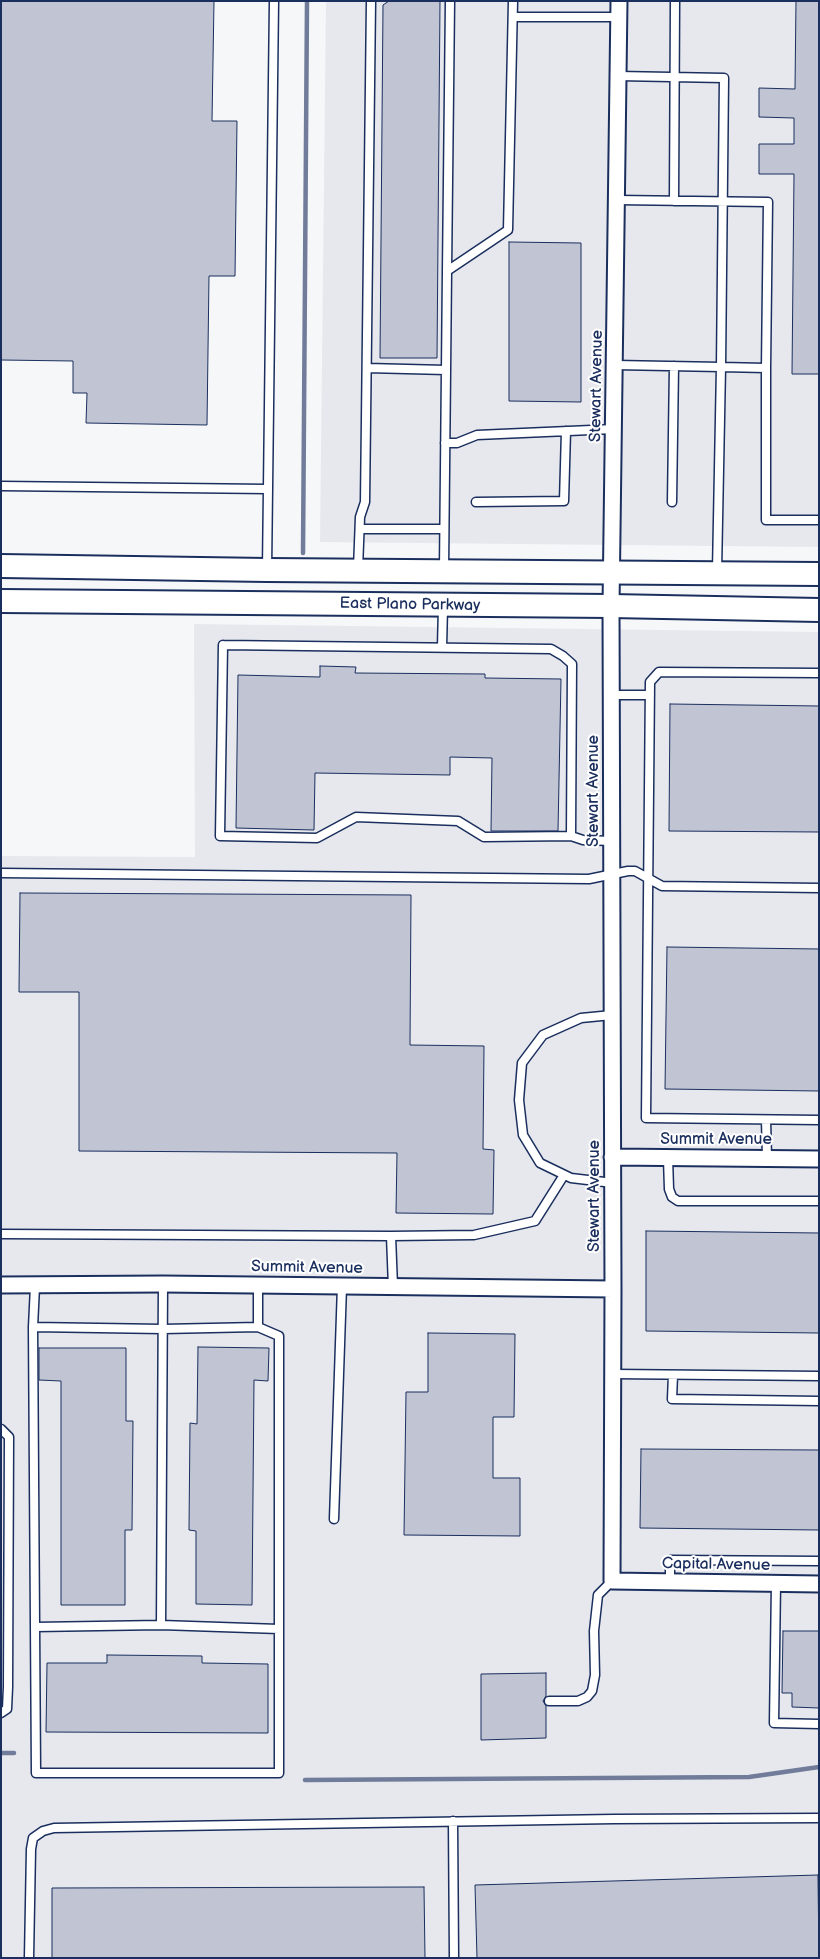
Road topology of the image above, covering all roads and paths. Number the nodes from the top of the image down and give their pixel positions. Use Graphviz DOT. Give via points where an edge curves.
graph roads {
  1 [pos="274,1"];
  2 [pos="371,1"];
  3 [pos="450,1"];
  4 [pos="513,1"];
  5 [pos="619,1"];
  6 [pos="675,1"];
  7 [pos="513,17"];
  8 [pos="619,17"];
  9 [pos="618,76"];
  10 [pos="675,77"];
  11 [pos="617,200"];
  12 [pos="674,201"];
  13 [pos="723,202"];
  14 [pos="447,271"];
  15 [pos="614,365"];
  16 [pos="674,366"];
  17 [pos="721,367"];
  18 [pos="367,368"];
  19 [pos="766,368"];
  20 [pos="446,370"];
  21 [pos="614,429"];
  22 [pos="566,431"];
  23 [pos="445,443"];
  24 [pos="1,486"];
  25 [pos="268,489"];
  26 [pos="476,502"];
  27 [pos="672,502"];
  28 [pos="819,520"];
  29 [pos="360,528"];
  30 [pos="444,529"];
  31 [pos="1,566"];
  32 [pos="267,570"];
  33 [pos="358,570"];
  34 [pos="444,571"];
  35 [pos="717,572"];
  36 [pos="612,573"];
  37 [pos="819,574"];
  38 [pos="1,601"];
  39 [pos="266,603"];
  40 [pos="358,604"];
  41 [pos="443,606"];
  42 [pos="611,606"];
  43 [pos="819,610"];
  44 [pos="442,647"];
  45 [pos="819,673"];
  46 [pos="612,695"];
  47 [pos="650,695"];
  48 [pos="571,836"];
  49 [pos="612,841"];
  50 [pos="1,873"];
  51 [pos="612,875"];
  52 [pos="648,879"];
  53 [pos="819,888"];
  54 [pos="612,1015"];
  55 [pos="766,1120"];
  56 [pos="819,1120"];
  57 [pos="612,1157"];
  58 [pos="668,1158"];
  59 [pos="768,1158"];
  60 [pos="819,1159"];
  61 [pos="564,1175"];
  62 [pos="612,1183"];
  63 [pos="819,1201"];
  64 [pos="1,1234"];
  65 [pos="391,1236"];
  66 [pos="163,1284"];
  67 [pos="1,1285"];
  68 [pos="258,1285"];
  69 [pos="34,1286"];
  70 [pos="342,1286"];
  71 [pos="393,1287"];
  72 [pos="613,1289"];
  73 [pos="33,1327"];
  74 [pos="258,1327"];
  75 [pos="163,1329"];
  76 [pos="613,1374"];
  77 [pos="673,1375"];
  78 [pos="819,1376"];
  79 [pos="819,1401"];
  80 [pos="1,1429"];
  81 [pos="334,1519"];
  82 [pos="819,1561"];
  83 [pos="612,1581"];
  84 [pos="670,1582"];
  85 [pos="776,1583"];
  86 [pos="819,1584"];
  87 [pos="161,1625"];
  88 [pos="35,1627"];
  89 [pos="279,1629"];
  90 [pos="549,1701"];
  91 [pos="1,1713"];
  92 [pos="819,1724"];
  93 [pos="819,1818"];
  94 [pos="453,1821"];
  95 [pos="29,1958"];
  96 [pos="454,1958"];
  1 -- 25 [label="lane"];
  2 -- 18 [label="lane"];
  3 -- 14 [label="lane"];
  4 -- 7 [label="lane"];
  5 -- 8 [label="street, Stewart Avenue"];
  6 -- 10 [label="lane"];
  7 -- 8 [label="lane"];
  7 -- 14 [label="lane" via="508,230"];
  8 -- 9 [label="street, Stewart Avenue"];
  9 -- 10 [label="lane"];
  9 -- 11 [label="street, Stewart Avenue"];
  10 -- 12 [label="lane"];
  10 -- 13 [label="lane" via="724,78"];
  11 -- 12 [label="lane"];
  11 -- 15 [label="street, Stewart Avenue"];
  12 -- 13 [label="lane"];
  13 -- 17 [label="lane"];
  13 -- 19 [label="lane" via="768,202"];
  14 -- 20 [label="lane"];
  15 -- 16 [label="lane"];
  15 -- 21 [label="street, Stewart Avenue"];
  16 -- 17 [label="lane"];
  16 -- 27 [label="lane"];
  17 -- 19 [label="lane"];
  17 -- 35 [label="lane"];
  18 -- 20 [label="lane"];
  18 -- 29 [label="lane" via="365,502"];
  19 -- 28 [label="lane" via="766,520"];
  20 -- 23 [label="lane"];
  21 -- 22 [label="lane"];
  21 -- 36 [label="street, Stewart Avenue"];
  22 -- 23 [label="lane" via="478,435 457,443"];
  22 -- 26 [label="lane" via="564,501"];
  23 -- 30 [label="lane"];
  24 -- 25 [label="lane"];
  25 -- 32 [label="lane"];
  29 -- 30 [label="lane"];
  29 -- 33 [label="lane"];
  30 -- 34 [label="lane"];
  31 -- 32 [label="main road, East Plano Parkway"];
  32 -- 33 [label="main road, East Plano Parkway"];
  32 -- 39 [label="main road"];
  33 -- 34 [label="main road, East Plano Parkway"];
  33 -- 40 [label="main road"];
  34 -- 36 [label="main road, East Plano Parkway"];
  34 -- 41 [label="main road"];
  35 -- 36 [label="main road, East Plano Parkway"];
  35 -- 37 [label="main road, East Plano Parkway"];
  36 -- 42 [label="street, Stewart Avenue"];
  38 -- 39 [label="main road, East Plano Parkway"];
  39 -- 40 [label="main road, East Plano Parkway"];
  40 -- 41 [label="main road, East Plano Parkway"];
  41 -- 42 [label="main road, East Plano Parkway"];
  41 -- 44 [label="lane"];
  42 -- 43 [label="main road, East Plano Parkway"];
  42 -- 46 [label="street, Stewart Avenue"];
  44 -- 48 [label="lane" via="551,650 572,664"];
  44 -- 48 [label="lane" via="223,645 220,836 317,838 356,817 458,821 484,837"];
  45 -- 47 [label="lane" via="659,672 650,682"];
  46 -- 47 [label="lane"];
  46 -- 49 [label="street, Stewart Avenue"];
  47 -- 52 [label="lane"];
  48 -- 49 [label="lane" via="583,840"];
  49 -- 51 [label="street, Stewart Avenue"];
  50 -- 51 [label="lane" via="589,880"];
  51 -- 52 [label="lane" via="636,871"];
  51 -- 54 [label="street, Stewart Avenue"];
  52 -- 53 [label="lane" via="662,886"];
  52 -- 55 [label="lane" via="646,1118"];
  54 -- 57 [label="street, Stewart Avenue"];
  54 -- 61 [label="lane" via="581,1018 543,1035 522,1063 519,1100 523,1135 540,1162"];
  55 -- 56 [label="lane"];
  55 -- 59 [label="lane"];
  57 -- 58 [label="street, Summit Avenue"];
  57 -- 62 [label="street, Stewart Avenue"];
  58 -- 59 [label="street, Summit Avenue"];
  58 -- 63 [label="lane" via="669,1189 678,1201"];
  59 -- 60 [label="street, Summit Avenue"];
  61 -- 62 [label="lane"];
  61 -- 65 [label="lane" via="535,1221 474,1235"];
  62 -- 72 [label="street, Stewart Avenue"];
  64 -- 65 [label="lane"];
  65 -- 71 [label="lane"];
  66 -- 68 [label="street, Summit Avenue"];
  66 -- 69 [label="street, Summit Avenue"];
  66 -- 75 [label="lane"];
  67 -- 69 [label="street, Summit Avenue"];
  68 -- 70 [label="street, Summit Avenue"];
  68 -- 74 [label="lane"];
  69 -- 73 [label="lane"];
  70 -- 71 [label="street, Summit Avenue"];
  70 -- 81 [label="lane"];
  71 -- 72 [label="street, Summit Avenue"];
  72 -- 76 [label="street, Stewart Avenue"];
  73 -- 75 [label="lane"];
  73 -- 88 [label="lane"];
  74 -- 75 [label="lane"];
  74 -- 89 [label="lane" via="279,1336"];
  75 -- 87 [label="lane"];
  76 -- 77 [label="lane"];
  76 -- 83 [label="street, Stewart Avenue"];
  77 -- 78 [label="lane"];
  77 -- 79 [label="lane" via="672,1400"];
  80 -- 91 [label="lane" via="9,1437 9,1447 8,1687 7,1709"];
  82 -- 84 [label="lane" via="670,1560"];
  83 -- 84 [label="street, Capital Avenue"];
  83 -- 90 [label="lane" via="598,1595 592,1691 578,1702"];
  84 -- 85 [label="street, Capital Avenue"];
  85 -- 86 [label="street, Capital Avenue"];
  85 -- 92 [label="lane" via="774,1723"];
  87 -- 88 [label="lane"];
  87 -- 89 [label="lane"];
  88 -- 89 [label="lane" via="36,1774 279,1773"];
  93 -- 94 [label="lane"];
  94 -- 95 [label="lane" via="43,1831 34,1838 32,1849"];
  94 -- 96 [label="lane"];
}
